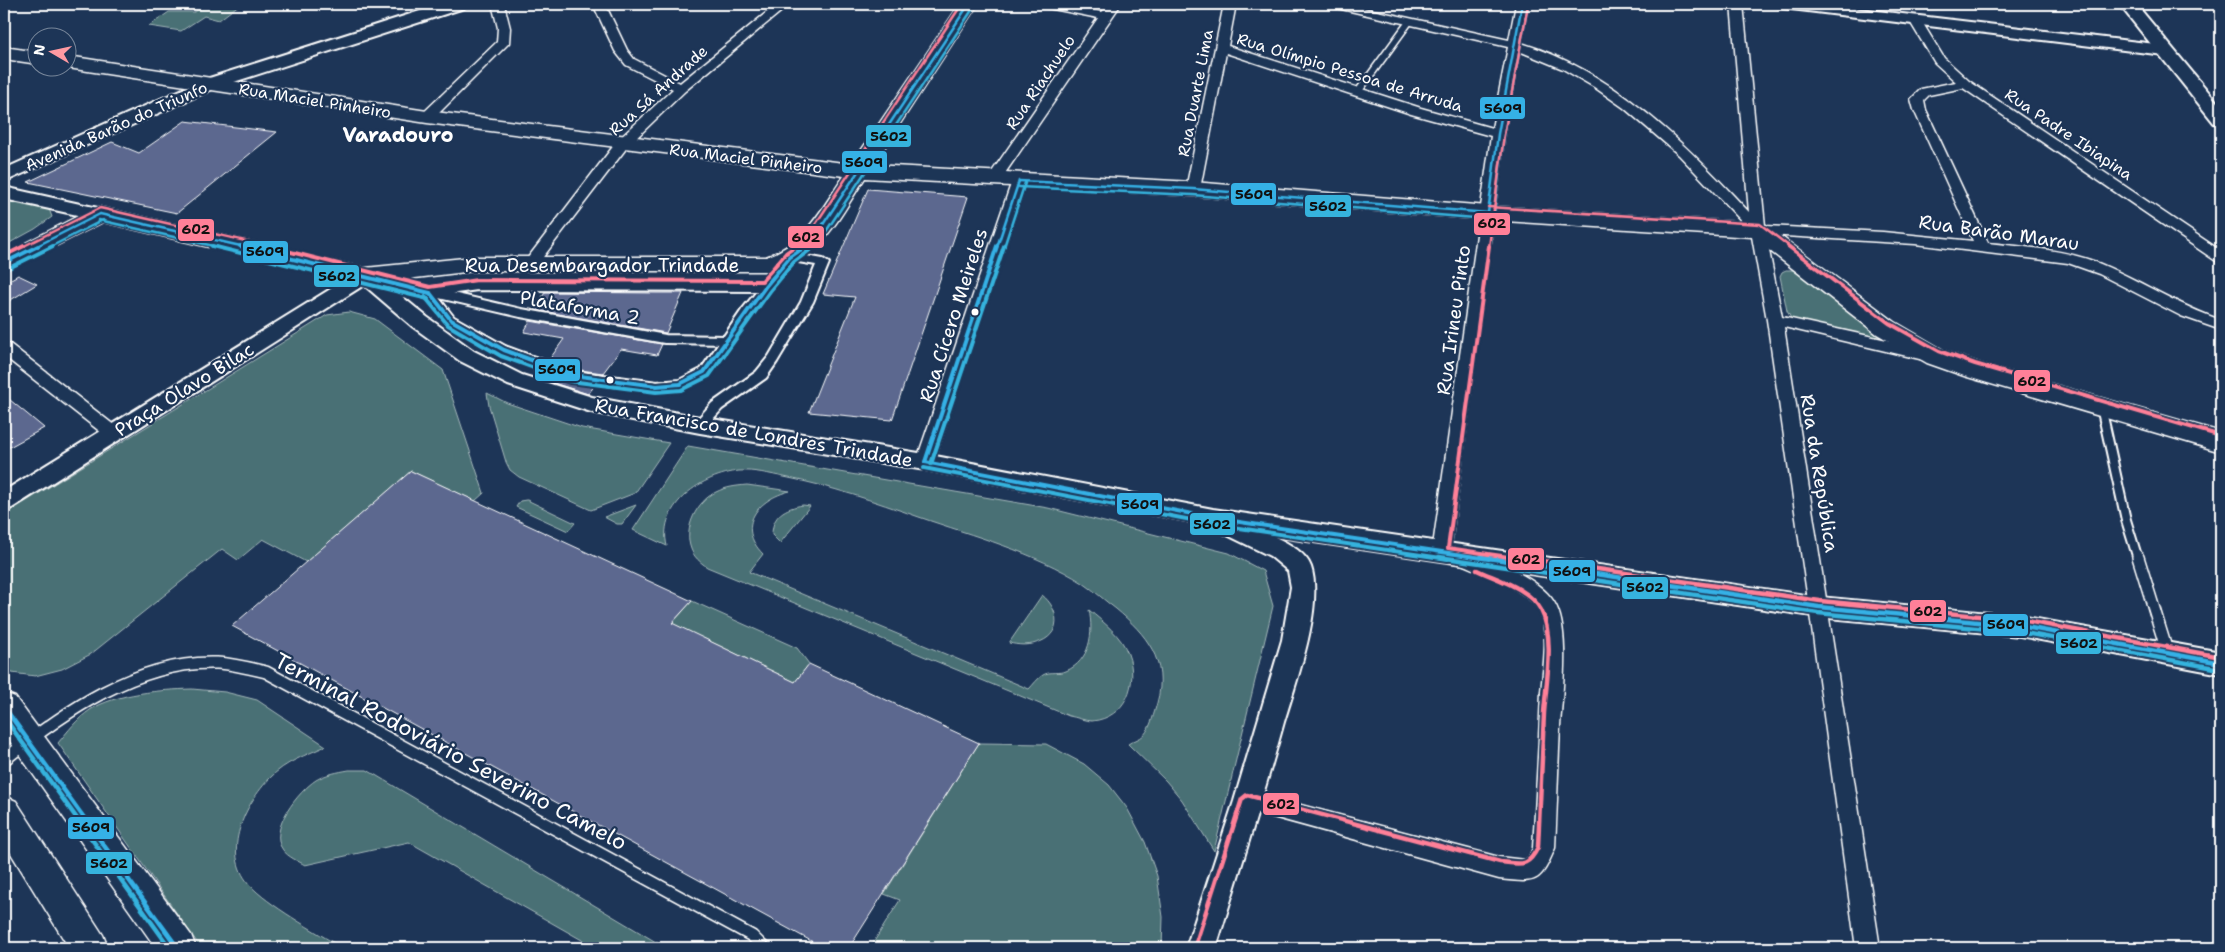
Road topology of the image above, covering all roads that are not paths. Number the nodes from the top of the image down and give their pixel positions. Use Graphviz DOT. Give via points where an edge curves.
graph roads {
  1 [pos="458,4"];
  2 [pos="498,4"];
  3 [pos="599,4"];
  4 [pos="784,4"];
  5 [pos="969,4"];
  6 [pos="1043,4"];
  7 [pos="1115,4"];
  8 [pos="1230,4"];
  9 [pos="1332,4"];
  10 [pos="1522,4"];
  11 [pos="1737,4"];
  12 [pos="1783,4"];
  13 [pos="2127,4"];
  14 [pos="405,5"];
  15 [pos="1820,6"];
  16 [pos="440,9"];
  17 [pos="1104,16"];
  18 [pos="1915,20"];
  19 [pos="1409,22"];
  20 [pos="1516,46"];
  21 [pos="1222,48"];
  22 [pos="2164,50"];
  23 [pos="4,53"];
  24 [pos="28,57"];
  25 [pos="78,64"];
  26 [pos="209,84"];
  27 [pos="1965,84"];
  28 [pos="681,88"];
  29 [pos="1358,92"];
  30 [pos="427,117"];
  31 [pos="2221,119"];
  32 [pos="1498,134"];
  33 [pos="623,143"];
  34 [pos="858,172"];
  35 [pos="4,176"];
  36 [pos="994,180"];
  37 [pos="1019,181"];
  38 [pos="1193,189"];
  39 [pos="4,194"];
  40 [pos="1488,213"];
  41 [pos="100,214"];
  42 [pos="1758,230"];
  43 [pos="1983,247"];
  44 [pos="790,257"];
  45 [pos="2221,258"];
  46 [pos="532,262"];
  47 [pos="4,263"];
  48 [pos="365,276"];
  49 [pos="765,287"];
  50 [pos="430,293"];
  51 [pos="1775,320"];
  52 [pos="2221,325"];
  53 [pos="727,340"];
  54 [pos="4,348"];
  55 [pos="1936,356"];
  56 [pos="2101,407"];
  57 [pos="700,425"];
  58 [pos="113,433"];
  59 [pos="2221,442"];
  60 [pos="925,462"];
  61 [pos="4,502"];
  62 [pos="1213,518"];
  63 [pos="1451,554"];
  64 [pos="1819,607"];
  65 [pos="2167,651"];
  66 [pos="2221,663"];
  67 [pos="4,706"];
  68 [pos="16,749"];
  69 [pos="1248,801"];
  70 [pos="4,812"];
  71 [pos="90,948"];
  72 [pos="178,948"];
  73 [pos="764,948"];
  74 [pos="1201,948"];
  75 [pos="1868,948"];
  1 -- 16 [label="main road, Avenida Barão do Triunfo"];
  2 -- 30 [label="street" via="505,27 503,43"];
  3 -- 28 [label="street" via="630,62"];
  4 -- 28 [label="street, Rua Sá Andrade"];
  5 -- 34 [label="main road"];
  6 -- 17 [label="street"];
  7 -- 17 [label="street, Rua Riachuelo"];
  8 -- 21 [label="street, Rua Duarte Lima"];
  9 -- 19 [label="street"];
  10 -- 20 [label="street, Rua Irineu Pinto"];
  11 -- 42 [label="street, Rua da República"];
  12 -- 15 [label="street"];
  13 -- 22 [label="main road"];
  14 -- 16 [label="main road"];
  15 -- 18 [label="street"];
  16 -- 26 [label="main road, Avenida Barão do Triunfo"];
  17 -- 36 [label="street, Rua Riachuelo"];
  18 -- 22 [label="street"];
  18 -- 27 [label="street, Rua Padre Ibiapina" via="1939,60"];
  19 -- 20 [label="street"];
  19 -- 29 [label="lane"];
  20 -- 32 [label="street, Rua Irineu Pinto"];
  20 -- 42 [label="street" via="1551,59 1627,105 1714,182"];
  21 -- 29 [label="street, Rua Olímpio Pessoa de Arruda"];
  21 -- 38 [label="street, Rua Duarte Lima"];
  22 -- 31 [label="main road"];
  23 -- 24 [label="main road"];
  25 -- 26 [label="main road, Rua Maciel Pinheiro"];
  26 -- 30 [label="main road, Rua Maciel Pinheiro"];
  26 -- 35 [label="main road, Avenida Barão do Triunfo"];
  27 -- 43 [label="street" via="1925,92 1917,99"];
  27 -- 45 [label="street, Rua Padre Ibiapina"];
  28 -- 33 [label="street, Rua Sá Andrade"];
  29 -- 32 [label="street, Rua Olímpio Pessoa de Arruda"];
  30 -- 33 [label="main road, Rua Maciel Pinheiro"];
  32 -- 40 [label="street, Rua Irineu Pinto"];
  33 -- 34 [label="main road, Rua Maciel Pinheiro"];
  33 -- 46 [label="street, Rua Sá Andrade"];
  34 -- 36 [label="main road, Rua Maciel Pinheiro"];
  34 -- 44 [label="main road" via="816,235"];
  36 -- 37 [label="main road, Rua Maciel Pinheiro"];
  37 -- 38 [label="main road, Rua Maciel Pinheiro"];
  37 -- 60 [label="street, Rua Cícero Meireles"];
  38 -- 40 [label="main road, Rua Maciel Pinheiro"];
  39 -- 41 [label="main road, Rua Desembargador Trindade"];
  40 -- 42 [label="main road, Rua Maciel Pinheiro"];
  40 -- 63 [label="street, Rua Irineu Pinto"];
  41 -- 47 [label="main road"];
  41 -- 48 [label="main road, Rua Desembargador Trindade"];
  42 -- 43 [label="street, Rua Barão Marau"];
  42 -- 51 [label="street, Rua da República"];
  42 -- 55 [label="main road" via="1886,328"];
  43 -- 52 [label="street, Rua Barão Marau" via="2087,264 2182,311"];
  44 -- 46 [label="main road, Rua Desembargador Trindade" via="768,264"];
  44 -- 49 [label="lane"];
  44 -- 57 [label="street" via="823,262 807,302 760,375 717,406"];
  46 -- 48 [label="main road, Rua Desembargador Trindade" via="474,264"];
  48 -- 50 [label="lane, Plataforma 2"];
  48 -- 57 [label="street, Rua Francisco de Londres Trindade" via="467,356 515,380 591,404"];
  48 -- 58 [label="street, Praça Olavo Bilac"];
  49 -- 50 [label="lane" via="477,286"];
  49 -- 53 [label="lane"];
  50 -- 53 [label="lane, Plataforma 2" via="665,339"];
  50 -- 53 [label="lane" via="451,320 504,350 572,374 657,386 680,384 704,372"];
  51 -- 55 [label="street"];
  51 -- 64 [label="street, Rua da República"];
  54 -- 58 [label="street"];
  55 -- 56 [label="main road"];
  56 -- 59 [label="main road"];
  56 -- 65 [label="lane" via="2126,520"];
  57 -- 60 [label="street, Rua Francisco de Londres Trindade"];
  58 -- 61 [label="street, Praça Olavo Bilac"];
  60 -- 62 [label="street, Rua Francisco de Londres Trindade"];
  62 -- 63 [label="street, Rua Francisco de Londres Trindade"];
  62 -- 69 [label="street" via="1278,549 1299,566 1303,587 1295,640"];
  63 -- 64 [label="street, Rua Francisco de Londres Trindade"];
  63 -- 69 [label="street" via="1508,578 1538,596 1548,608 1553,637 1552,680 1544,848 1537,865 1528,871 1500,868"];
  64 -- 65 [label="street, Rua Francisco de Londres Trindade" via="2020,626"];
  64 -- 75 [label="street, Rua da República"];
  65 -- 66 [label="street, Rua Francisco de Londres Trindade"];
  67 -- 68 [label="main road"];
  68 -- 72 [label="main road"];
  68 -- 73 [label="lane, Terminal Rodoviário Severino Camelo" via="72,709 147,675 210,662 266,672 752,936"];
  69 -- 74 [label="street"];
  70 -- 71 [label="main road"];
}
